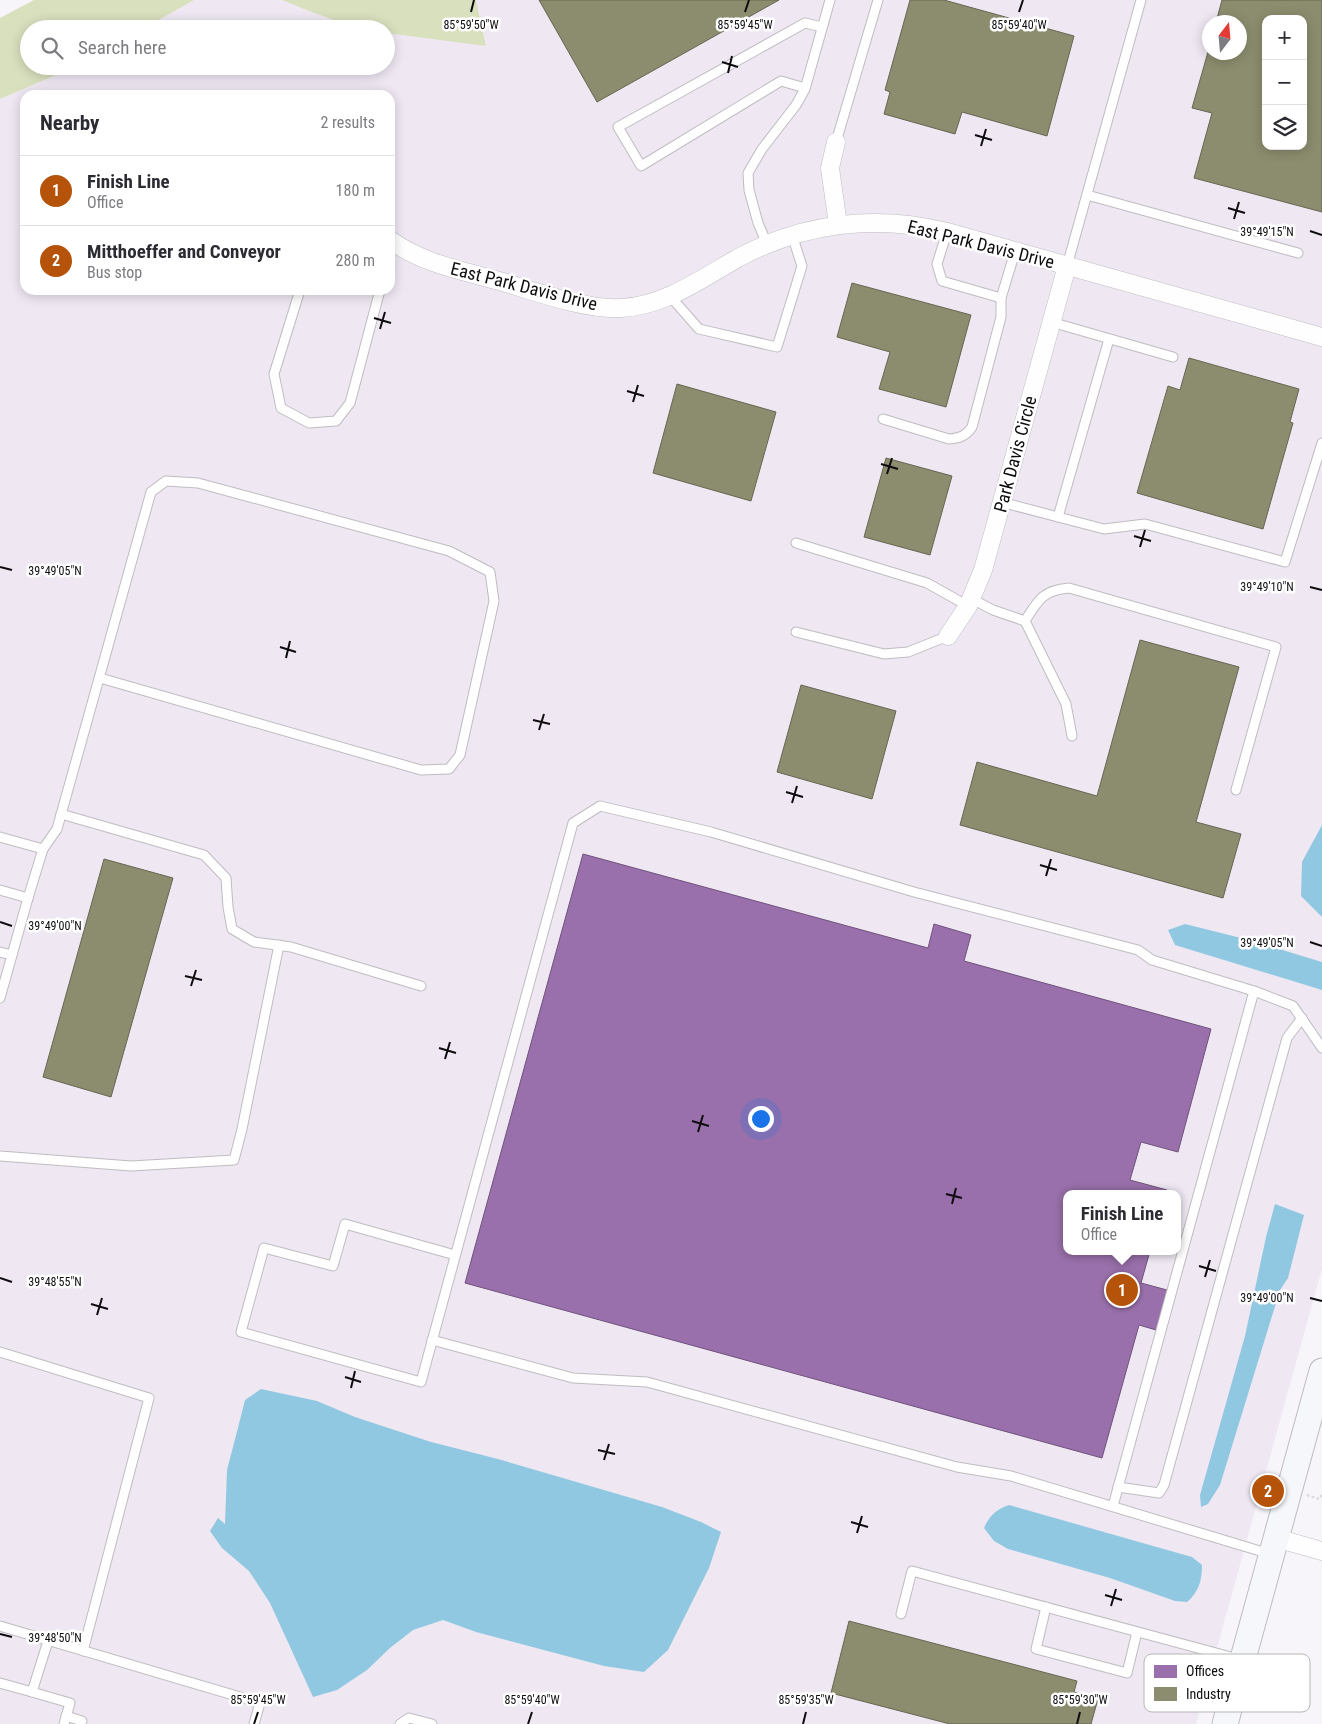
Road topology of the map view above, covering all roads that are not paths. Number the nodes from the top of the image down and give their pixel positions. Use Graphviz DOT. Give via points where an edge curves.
graph roads {
  1 [pos="830,0"];
  2 [pos="878,0"];
  3 [pos="1141,0"];
  4 [pos="822,27"];
  5 [pos="805,88"];
  6 [pos="836,142"];
  7 [pos="1087,195"];
  8 [pos="838,225"];
  9 [pos="947,232"];
  10 [pos="792,235"];
  11 [pos="767,244"];
  12 [pos="395,247"];
  13 [pos="1015,252"];
  14 [pos="1298,253"];
  15 [pos="1067,266"];
  16 [pos="298,295"];
  17 [pos="377,295"];
  18 [pos="670,296"];
  19 [pos="1001,298"];
  20 [pos="1052,322"];
  21 [pos="1322,337"];
  22 [pos="1109,339"];
  23 [pos="1173,357"];
  24 [pos="883,420"];
  25 [pos="1322,443"];
  26 [pos="1002,502"];
  27 [pos="1058,517"];
  28 [pos="796,542"];
  29 [pos="970,603"];
  30 [pos="1025,621"];
  31 [pos="796,632"];
  32 [pos="948,636"];
  33 [pos="100,678"];
  34 [pos="1072,736"];
  35 [pos="1236,790"];
  36 [pos="61,814"];
  37 [pos="0,837"];
  38 [pos="43,849"];
  39 [pos="0,890"];
  40 [pos="28,898"];
  41 [pos="279,945"];
  42 [pos="0,952"];
  43 [pos="12,955"];
  44 [pos="421,986"];
  45 [pos="1254,991"];
  46 [pos="0,998"];
  47 [pos="1302,1018"];
  48 [pos="1322,1048"];
  49 [pos="0,1156"];
  50 [pos="455,1255"];
  51 [pos="432,1340"];
  52 [pos="0,1352"];
  53 [pos="1322,1371"];
  54 [pos="1118,1486"];
  55 [pos="1113,1506"];
  56 [pos="1274,1546"];
  57 [pos="1322,1550"];
  58 [pos="1046,1607"];
  59 [pos="901,1614"];
  60 [pos="0,1626"];
  61 [pos="1137,1632"];
  62 [pos="48,1640"];
  63 [pos="83,1651"];
  64 [pos="1220,1654"];
  65 [pos="1244,1654"];
  66 [pos="0,1683"];
  67 [pos="32,1692"];
  68 [pos="65,1720"];
  69 [pos="82,1721"];
  70 [pos="254,1724"];
  71 [pos="400,1724"];
  72 [pos="432,1724"];
  1 -- 4 [label="lane"];
  2 -- 6 [label="lane"];
  3 -- 7 [label="lane"];
  4 -- 5 [label="lane"];
  4 -- 5 [label="lane" via="805,23 618,128 641,166 781,81"];
  5 -- 11 [label="lane" via="796,106 762,149 748,173 749,190"];
  6 -- 8 [label="street" via="830,168"];
  7 -- 14 [label="lane"];
  7 -- 15 [label="lane"];
  8 -- 9 [label="street, East Park Davis Drive" via="900,223"];
  8 -- 10 [label="street, East Park Davis Drive"];
  9 -- 13 [label="street, East Park Davis Drive"];
  9 -- 19 [label="lane" via="937,264 942,281"];
  10 -- 11 [label="street, East Park Davis Drive"];
  10 -- 18 [label="lane" via="802,266 777,348 699,329"];
  11 -- 18 [label="street, East Park Davis Drive"];
  12 -- 18 [label="street, East Park Davis Drive" via="425,260 581,304 619,309"];
  13 -- 15 [label="street, East Park Davis Drive"];
  13 -- 19 [label="lane"];
  15 -- 20 [label="street, Park Davis Circle"];
  15 -- 21 [label="street, East Park Davis Drive"];
  16 -- 17 [label="lane" via="274,374 282,408 309,424 336,421 350,403"];
  19 -- 24 [label="lane" via="1001,317 972,427 967,434 949,439"];
  20 -- 22 [label="lane"];
  20 -- 26 [label="street, Park Davis Circle"];
  22 -- 23 [label="lane"];
  22 -- 27 [label="lane"];
  25 -- 27 [label="lane" via="1285,562 1145,524 1104,530"];
  26 -- 27 [label="lane"];
  26 -- 29 [label="street, Park Davis Circle"];
  28 -- 29 [label="lane" via="927,583"];
  29 -- 30 [label="lane"];
  29 -- 32 [label="street, Park Davis Circle"];
  30 -- 34 [label="lane" via="1066,704"];
  30 -- 35 [label="lane" via="1040,598 1055,589 1069,588 1276,647"];
  31 -- 32 [label="lane" via="884,654 908,652"];
  33 -- 33 [label="lane" via="151,492 166,481 198,484 449,551 490,572 494,602 460,755 450,769 421,770"];
  33 -- 36 [label="lane"];
  36 -- 38 [label="lane" via="57,829"];
  36 -- 41 [label="lane" via="204,856 226,878 232,929 254,942"];
  37 -- 38 [label="lane"];
  38 -- 40 [label="lane"];
  39 -- 40 [label="lane"];
  40 -- 43 [label="lane"];
  41 -- 44 [label="lane"];
  41 -- 49 [label="lane" via="234,1160 131,1166"];
  42 -- 43 [label="lane"];
  43 -- 46 [label="lane"];
  45 -- 47 [label="lane" via="1293,1006"];
  45 -- 50 [label="lane" via="1152,960 1138,950 905,890 711,832 600,806 573,823"];
  45 -- 54 [label="lane"];
  47 -- 48 [label="lane"];
  47 -- 54 [label="lane" via="1287,1038 1164,1485 1159,1493"];
  50 -- 51 [label="lane"];
  50 -- 51 [label="lane" via="345,1224 333,1266 264,1248 241,1332 421,1382"];
  51 -- 55 [label="lane" via="573,1378 647,1382 957,1467 1012,1476"];
  52 -- 63 [label="lane" via="149,1398"];
  53 -- 56 [label="main road"];
  54 -- 55 [label="lane"];
  55 -- 56 [label="lane"];
  56 -- 57 [label="street"];
  56 -- 65 [label="main road"];
  58 -- 59 [label="lane" via="912,1571"];
  58 -- 61 [label="lane"];
  58 -- 61 [label="lane" via="1036,1650 1127,1673"];
  60 -- 62 [label="lane"];
  61 -- 64 [label="lane"];
  62 -- 63 [label="lane"];
  62 -- 67 [label="lane"];
  63 -- 70 [label="lane" via="260,1704"];
  66 -- 67 [label="lane"];
  67 -- 68 [label="lane" via="70,1703"];
  68 -- 69 [label="lane"];
  71 -- 72 [label="lane" via="410,1718"];
}
